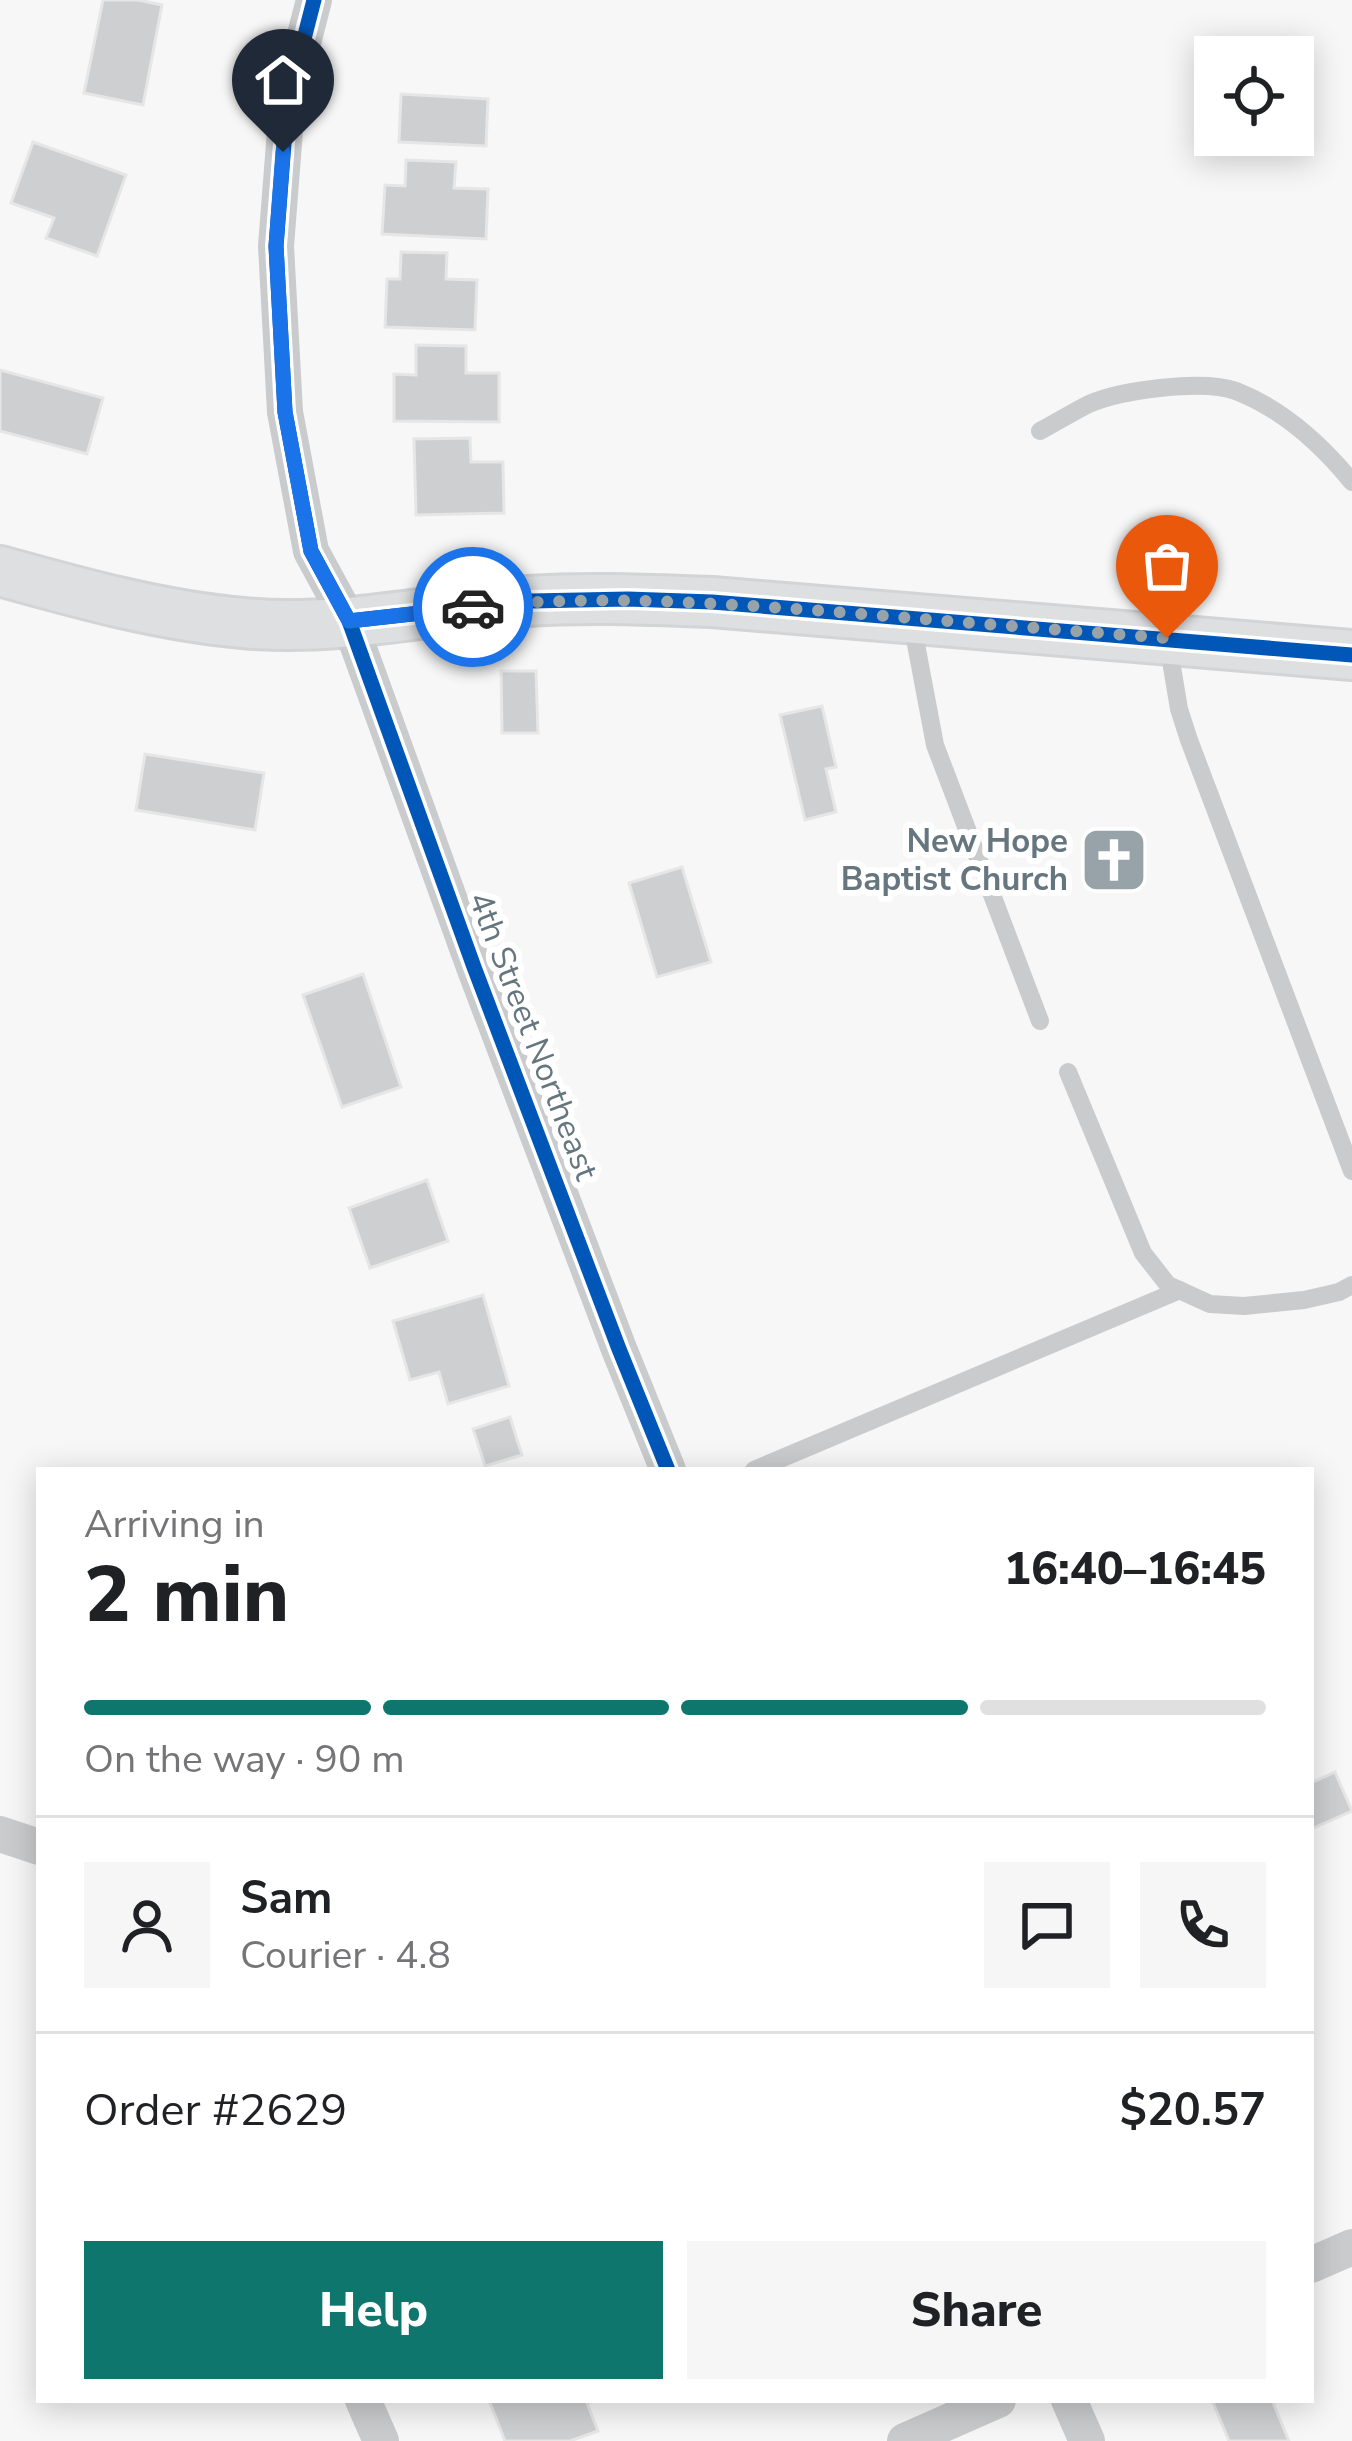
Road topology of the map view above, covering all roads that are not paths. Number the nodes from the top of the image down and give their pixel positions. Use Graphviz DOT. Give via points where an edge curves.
graph roads {
  1 [pos="314,0"];
  2 [pos="1040,431"];
  3 [pos="1352,482"];
  4 [pos="0,571"];
  5 [pos="912,618"];
  6 [pos="349,621"];
  7 [pos="1167,638"];
  8 [pos="1352,655"];
  9 [pos="1040,1021"];
  10 [pos="1068,1072"];
  11 [pos="1352,1171"];
  12 [pos="1352,1286"];
  13 [pos="1180,1290"];
  14 [pos="667,1467"];
  15 [pos="761,1467"];
  16 [pos="0,1834"];
  17 [pos="36,1846"];
  18 [pos="1352,2247"];
  19 [pos="1314,2264"];
  20 [pos="364,2403"];
  21 [pos="991,2403"];
  22 [pos="1070,2403"];
  23 [pos="381,2441"];
  24 [pos="905,2441"];
  25 [pos="1087,2441"];
  1 -- 6 [label="street, 4th Street Northeast" via="286,105 276,246 285,412 311,551"];
  2 -- 3 [label="lane" via="1093,402 1137,390 1233,390 1325,449"];
  4 -- 6 [label="street" via="88,596 243,623"];
  5 -- 6 [label="street" via="628,599"];
  5 -- 7 [label="street"];
  5 -- 9 [label="lane" via="935,745"];
  6 -- 14 [label="street, 4th Street Northeast"];
  7 -- 8 [label="street"];
  7 -- 11 [label="lane" via="1184,724"];
  10 -- 13 [label="lane" via="1143,1253"];
  12 -- 13 [label="lane" via="1244,1306 1210,1304"];
  13 -- 15 [label="lane"];
  16 -- 17 [label="street"];
  18 -- 19 [label="street"];
  20 -- 23 [label="street"];
  21 -- 24 [label="street"];
  22 -- 25 [label="street"];
}
